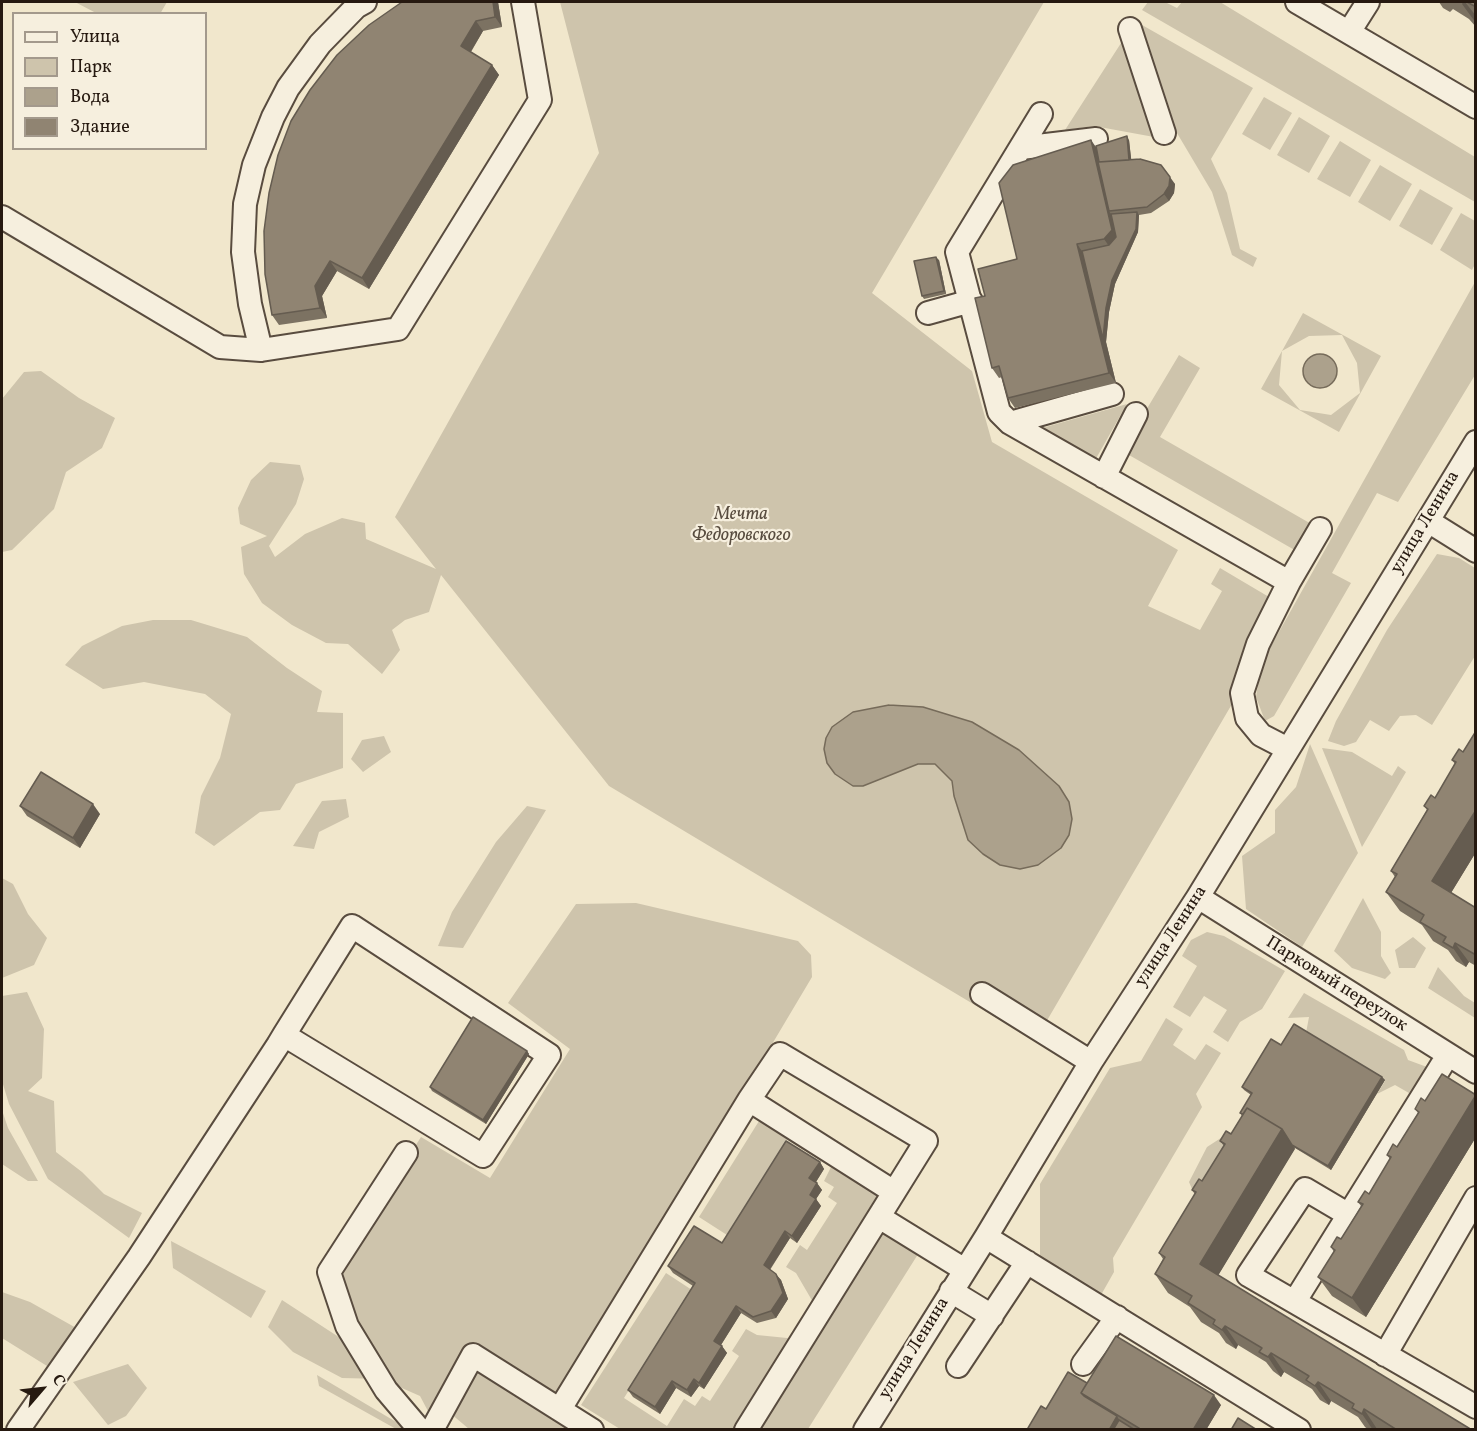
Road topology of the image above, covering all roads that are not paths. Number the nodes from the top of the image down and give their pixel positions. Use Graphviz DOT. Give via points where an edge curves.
graph roads {
  1 [pos="365,2"];
  2 [pos="523,2"];
  3 [pos="1297,2"];
  4 [pos="1368,2"];
  5 [pos="1130,29"];
  6 [pos="1349,32"];
  7 [pos="1476,107"];
  8 [pos="1041,114"];
  9 [pos="1164,133"];
  10 [pos="1096,139"];
  11 [pos="1021,148"];
  12 [pos="2,217"];
  13 [pos="970,301"];
  14 [pos="928,313"];
  15 [pos="261,350"];
  16 [pos="1112,394"];
  17 [pos="1136,414"];
  18 [pos="1010,423"];
  19 [pos="1476,441"];
  20 [pos="1104,477"];
  21 [pos="1428,521"];
  22 [pos="1320,529"];
  23 [pos="1476,551"];
  24 [pos="1289,582"];
  25 [pos="1288,749"];
  26 [pos="1198,897"];
  27 [pos="982,994"];
  28 [pos="284,1035"];
  29 [pos="1448,1055"];
  30 [pos="1091,1062"];
  31 [pos="1476,1072"];
  32 [pos="749,1100"];
  33 [pos="406,1153"];
  34 [pos="894,1192"];
  35 [pos="1476,1198"];
  36 [pos="1349,1215"];
  37 [pos="879,1217"];
  38 [pos="986,1237"];
  39 [pos="1027,1262"];
  40 [pos="964,1270"];
  41 [pos="951,1291"];
  42 [pos="1295,1301"];
  43 [pos="992,1316"];
  44 [pos="1117,1317"];
  45 [pos="1385,1355"];
  46 [pos="1083,1364"];
  47 [pos="958,1366"];
  48 [pos="1476,1407"];
  49 [pos="560,1409"];
  50 [pos="18,1430"];
  51 [pos="420,1430"];
  52 [pos="432,1430"];
  53 [pos="592,1430"];
  54 [pos="746,1430"];
  55 [pos="865,1430"];
  56 [pos="1299,1430"];
  1 -- 15 [label="street" via="320,44 288,88 254,165 245,204 243,252"];
  2 -- 15 [label="street" via="540,100 398,329"];
  3 -- 6 [label="street"];
  4 -- 6 [label="street"];
  5 -- 9 [label="street"];
  6 -- 7 [label="street"];
  8 -- 11 [label="street"];
  10 -- 11 [label="street"];
  11 -- 13 [label="street" via="957,252"];
  12 -- 15 [label="street" via="220,347"];
  13 -- 14 [label="street"];
  13 -- 18 [label="street" via="999,412"];
  16 -- 18 [label="street"];
  17 -- 20 [label="street"];
  18 -- 20 [label="street"];
  19 -- 21 [label="street, улица Ленина"];
  20 -- 24 [label="street"];
  21 -- 23 [label="street"];
  21 -- 25 [label="street, улица Ленина"];
  22 -- 24 [label="street"];
  24 -- 25 [label="street" via="1258,644 1242,693 1247,718 1261,735"];
  25 -- 26 [label="street, улица Ленина"];
  26 -- 29 [label="street, Парковый переулок"];
  26 -- 30 [label="street, улица Ленина"];
  27 -- 30 [label="street"];
  28 -- 28 [label="street" via="483,1156 549,1055 351,926"];
  28 -- 50 [label="street" via="139,1257"];
  29 -- 31 [label="street, Парковый переулок"];
  29 -- 36 [label="street"];
  30 -- 38 [label="street, улица Ленина"];
  32 -- 34 [label="street"];
  32 -- 34 [label="street" via="780,1054 926,1141"];
  32 -- 49 [label="street"];
  33 -- 51 [label="street" via="329,1272 346,1326 387,1390"];
  34 -- 37 [label="street"];
  35 -- 45 [label="street"];
  36 -- 42 [label="street"];
  36 -- 42 [label="street" via="1305,1189 1248,1275"];
  37 -- 40 [label="street"];
  37 -- 54 [label="street"];
  38 -- 39 [label="street"];
  38 -- 40 [label="street, улица Ленина"];
  39 -- 43 [label="street"];
  39 -- 44 [label="street"];
  40 -- 41 [label="street, улица Ленина"];
  41 -- 43 [label="street"];
  41 -- 55 [label="street, улица Ленина"];
  42 -- 45 [label="street"];
  43 -- 47 [label="street"];
  44 -- 46 [label="street"];
  44 -- 56 [label="street"];
  45 -- 48 [label="street"];
  49 -- 52 [label="street" via="473,1354"];
  49 -- 53 [label="street"];
}
